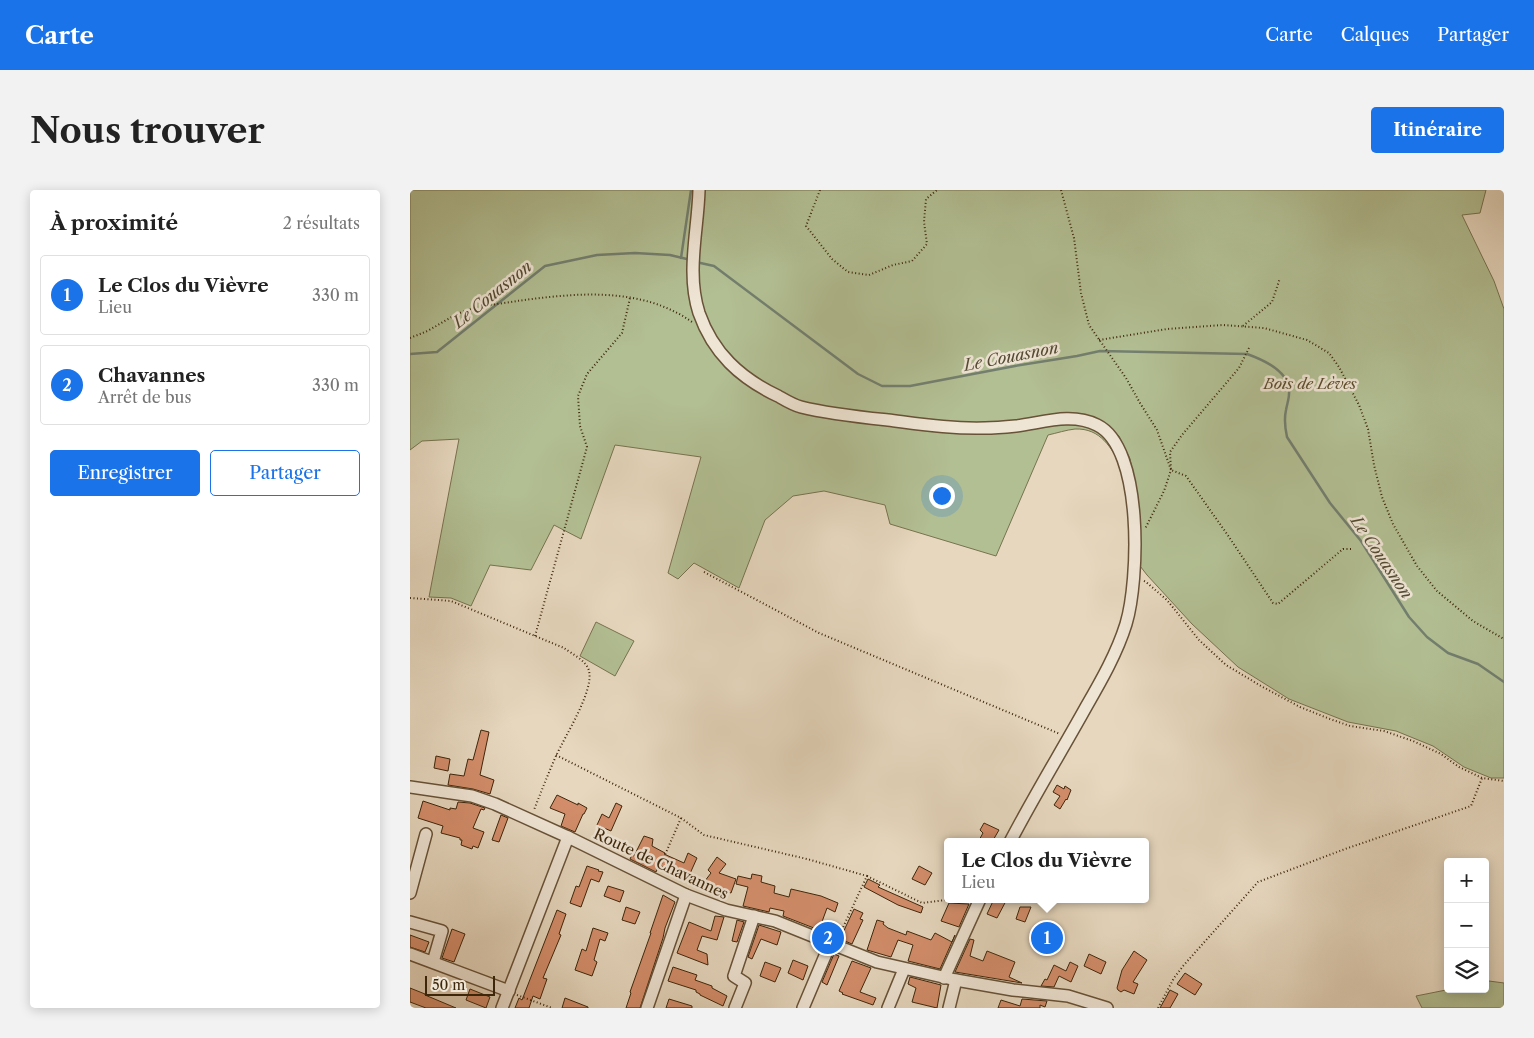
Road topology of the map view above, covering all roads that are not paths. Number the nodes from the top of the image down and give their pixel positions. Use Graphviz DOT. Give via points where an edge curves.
graph roads {
  1 [pos="699,190"];
  2 [pos="410,787"];
  3 [pos="426,834"];
  4 [pos="568,836"];
  5 [pos="1012,838"];
  6 [pos="410,893"];
  7 [pos="686,895"];
  8 [pos="978,903"];
  9 [pos="754,916"];
  10 [pos="410,922"];
  11 [pos="832,945"];
  12 [pos="410,954"];
  13 [pos="433,962"];
  14 [pos="904,969"];
  15 [pos="950,979"];
  16 [pos="509,991"];
  17 [pos="502,1008"];
  18 [pos="647,1008"];
  19 [pos="735,1008"];
  20 [pos="803,1008"];
  21 [pos="888,1008"];
  22 [pos="949,1008"];
  23 [pos="1107,1008"];
  1 -- 5 [label="street" via="693,268 699,311 718,351 734,369 763,389 799,406 860,417 942,427 984,428 1077,420 1097,425 1114,439 1125,462 1133,502 1133,579 1126,622 1097,687"];
  2 -- 4 [label="street, Route de Chavannes" via="472,796"];
  3 -- 6 [label="street"];
  4 -- 7 [label="street, Route de Chavannes"];
  4 -- 16 [label="street"];
  7 -- 9 [label="street, Route de Chavannes" via="726,910"];
  7 -- 18 [label="street"];
  8 -- 15 [label="street"];
  9 -- 11 [label="street, Route de Chavannes" via="775,921"];
  9 -- 19 [label="street" via="734,976 745,983"];
  10 -- 13 [label="street" via="442,931"];
  11 -- 14 [label="street, Route de Chavannes"];
  11 -- 20 [label="street"];
  12 -- 13 [label="street"];
  13 -- 16 [label="street"];
  14 -- 15 [label="street, Route de Chavannes"];
  14 -- 21 [label="street"];
  15 -- 22 [label="street"];
  15 -- 23 [label="street, Route de Chavannes" via="1068,996"];
  16 -- 17 [label="street"];
}
